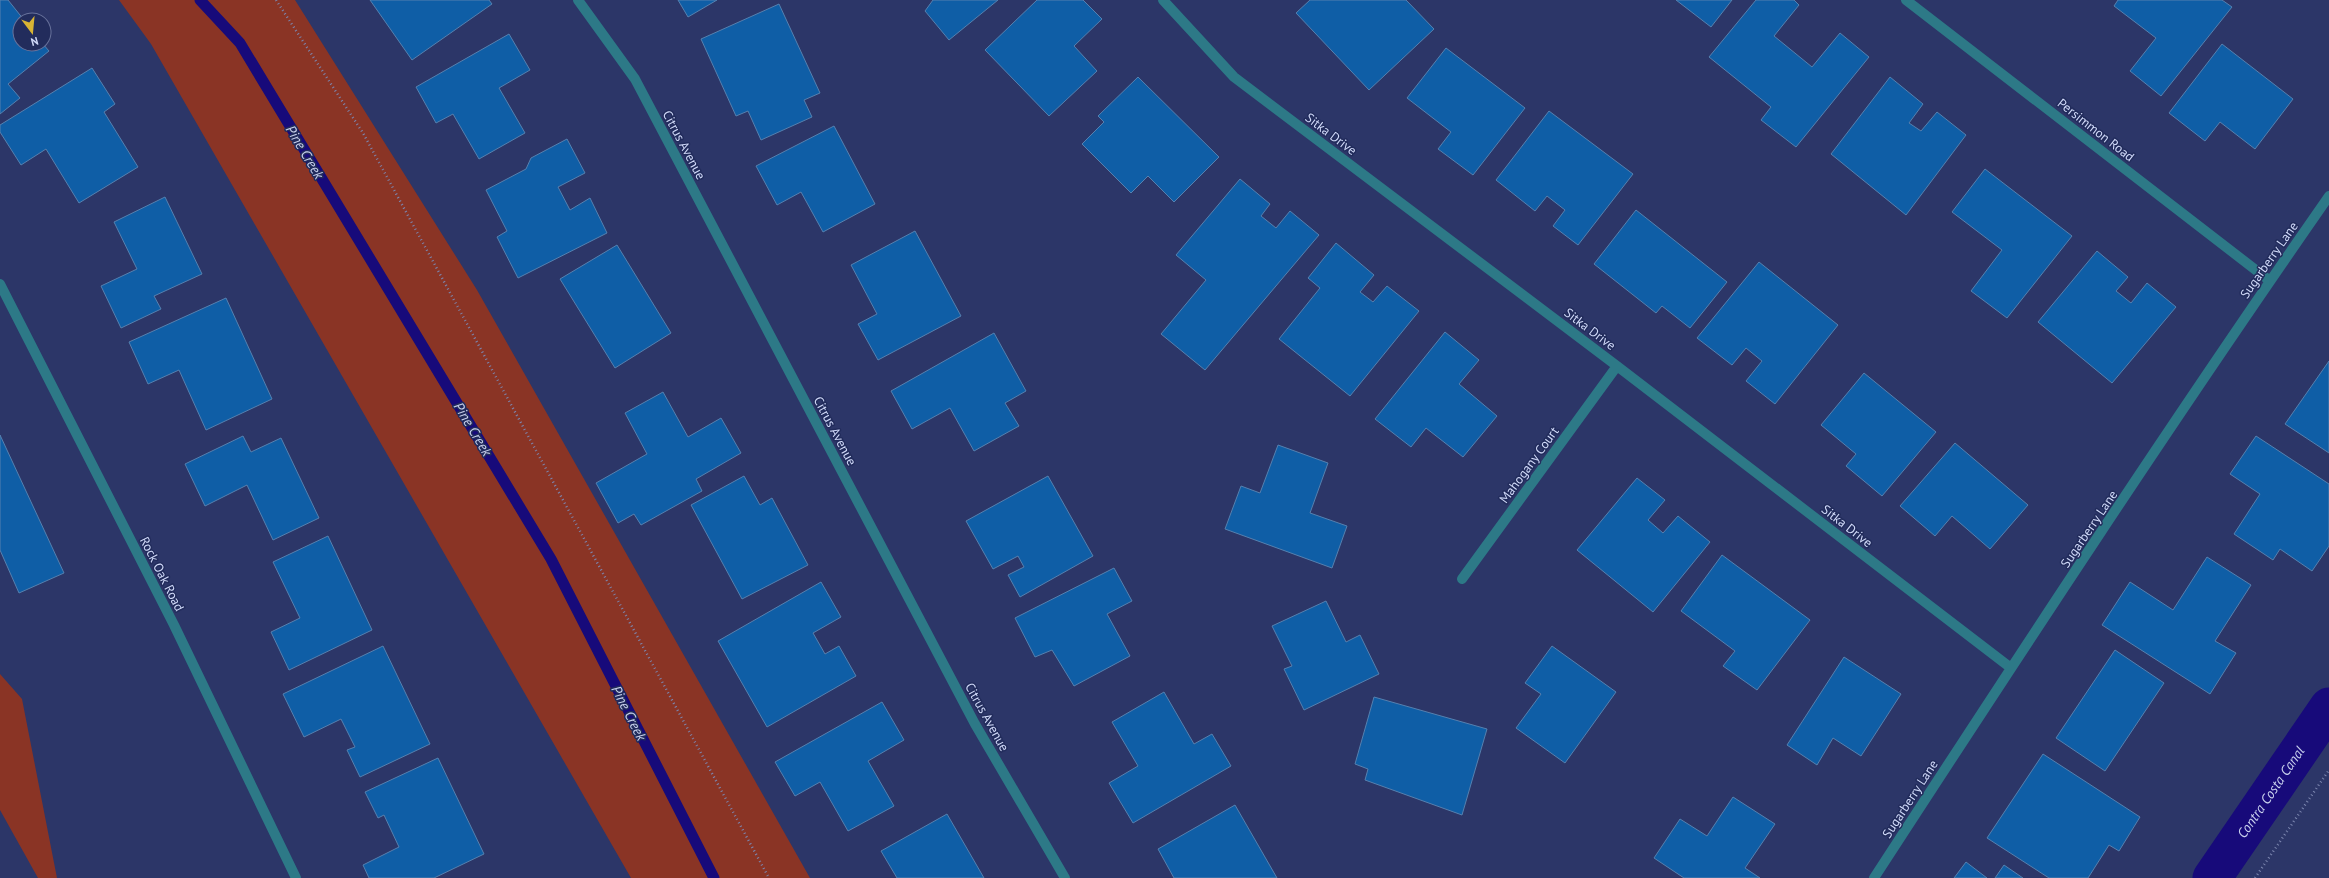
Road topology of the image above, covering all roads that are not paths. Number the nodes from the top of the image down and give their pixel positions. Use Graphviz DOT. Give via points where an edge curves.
graph roads {
  1 [pos="578,0"];
  2 [pos="1163,0"];
  3 [pos="1906,0"];
  4 [pos="2329,196"];
  5 [pos="2270,281"];
  6 [pos="0,284"];
  7 [pos="1617,366"];
  8 [pos="1462,579"];
  9 [pos="2011,668"];
  10 [pos="296,878"];
  11 [pos="1065,878"];
  12 [pos="1874,878"];
  1 -- 11 [label="street, Citrus Avenue" via="635,79 975,724"];
  2 -- 7 [label="street, Sitka Drive" via="1234,77"];
  3 -- 5 [label="street, Persimmon Road"];
  4 -- 5 [label="street, Sugarberry Lane"];
  5 -- 9 [label="street, Sugarberry Lane"];
  6 -- 10 [label="street, Rock Oak Road" via="174,625"];
  7 -- 8 [label="street, Mahogany Court"];
  7 -- 9 [label="street, Sitka Drive"];
  9 -- 12 [label="street, Sugarberry Lane"];
}
